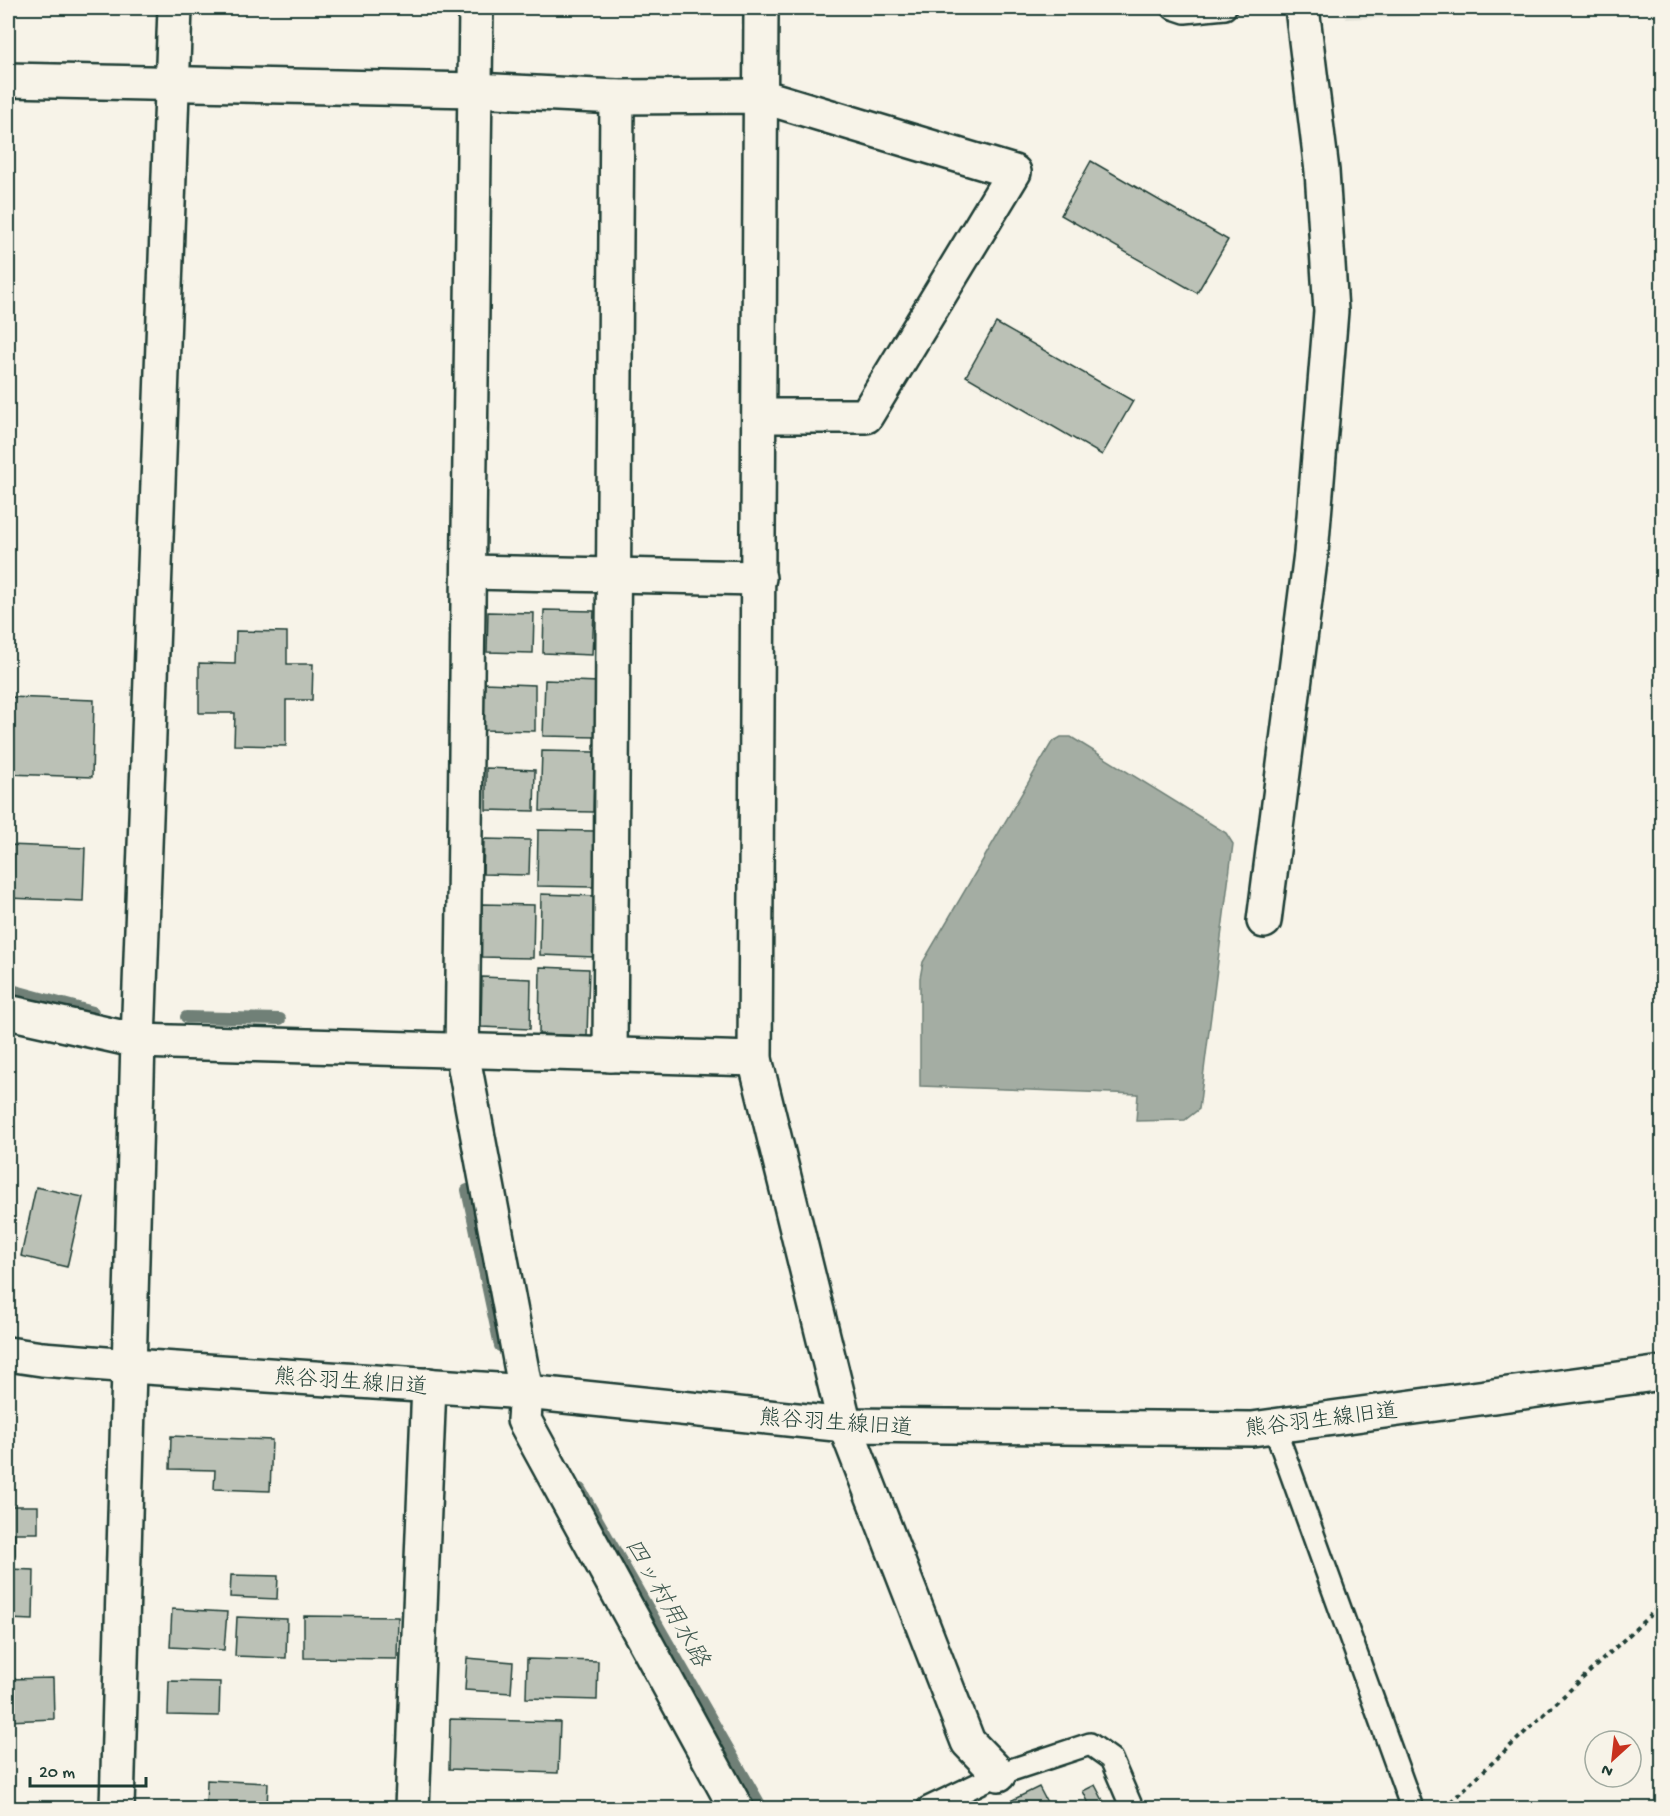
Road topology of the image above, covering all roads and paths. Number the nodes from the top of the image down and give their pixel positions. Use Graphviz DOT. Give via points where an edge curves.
graph roads {
  1 [pos="175,8"];
  2 [pos="476,8"];
  3 [pos="760,8"];
  4 [pos="1173,8"];
  5 [pos="1226,8"];
  6 [pos="1302,8"];
  7 [pos="8,80"];
  8 [pos="172,84"];
  9 [pos="474,90"];
  10 [pos="761,96"];
  11 [pos="617,97"];
  12 [pos="760,416"];
  13 [pos="469,572"];
  14 [pos="613,575"];
  15 [pos="759,578"];
  16 [pos="1264,921"];
  17 [pos="8,1012"];
  18 [pos="138,1041"];
  19 [pos="462,1052"];
  20 [pos="610,1055"];
  21 [pos="755,1059"];
  22 [pos="8,1353"];
  23 [pos="131,1366"];
  24 [pos="1662,1373"];
  25 [pos="429,1385"];
  26 [pos="526,1392"];
  27 [pos="845,1425"];
  28 [pos="1274,1426"];
  29 [pos="1662,1604"];
  30 [pos="999,1774"];
  31 [pos="117,1809"];
  32 [pos="412,1809"];
  33 [pos="736,1809"];
  34 [pos="928,1809"];
  35 [pos="1132,1809"];
  36 [pos="1412,1809"];
  37 [pos="1443,1809"];
  1 -- 8 [label="street"];
  2 -- 9 [label="street"];
  3 -- 10 [label="street"];
  4 -- 5 [label="lane" via="1185,12"];
  6 -- 16 [label="street" via="1322,171 1331,311 1311,553"];
  7 -- 8 [label="street"];
  8 -- 9 [label="street"];
  8 -- 18 [label="street"];
  9 -- 11 [label="street"];
  9 -- 13 [label="street"];
  10 -- 11 [label="street"];
  10 -- 12 [label="street"];
  10 -- 12 [label="street" via="1014,172 866,416"];
  11 -- 14 [label="street"];
  12 -- 15 [label="street"];
  13 -- 14 [label="street"];
  13 -- 19 [label="street"];
  14 -- 15 [label="street"];
  14 -- 20 [label="street"];
  15 -- 21 [label="street"];
  17 -- 18 [label="street"];
  18 -- 19 [label="street"];
  18 -- 23 [label="street"];
  19 -- 20 [label="street"];
  19 -- 26 [label="street"];
  20 -- 21 [label="street"];
  21 -- 27 [label="street"];
  22 -- 23 [label="street, 熊谷羽生線旧道"];
  23 -- 25 [label="street, 熊谷羽生線旧道"];
  23 -- 31 [label="street"];
  24 -- 28 [label="street, 熊谷羽生線旧道"];
  25 -- 26 [label="street, 熊谷羽生線旧道"];
  25 -- 32 [label="street"];
  26 -- 27 [label="street, 熊谷羽生線旧道"];
  26 -- 33 [label="street" via="524,1420"];
  27 -- 28 [label="street, 熊谷羽生線旧道" via="1252,1429"];
  27 -- 30 [label="street" via="968,1742"];
  28 -- 36 [label="lane"];
  29 -- 37 [label="path"];
  30 -- 34 [label="lane"];
  30 -- 35 [label="lane" via="1090,1744 1111,1759"];
}
